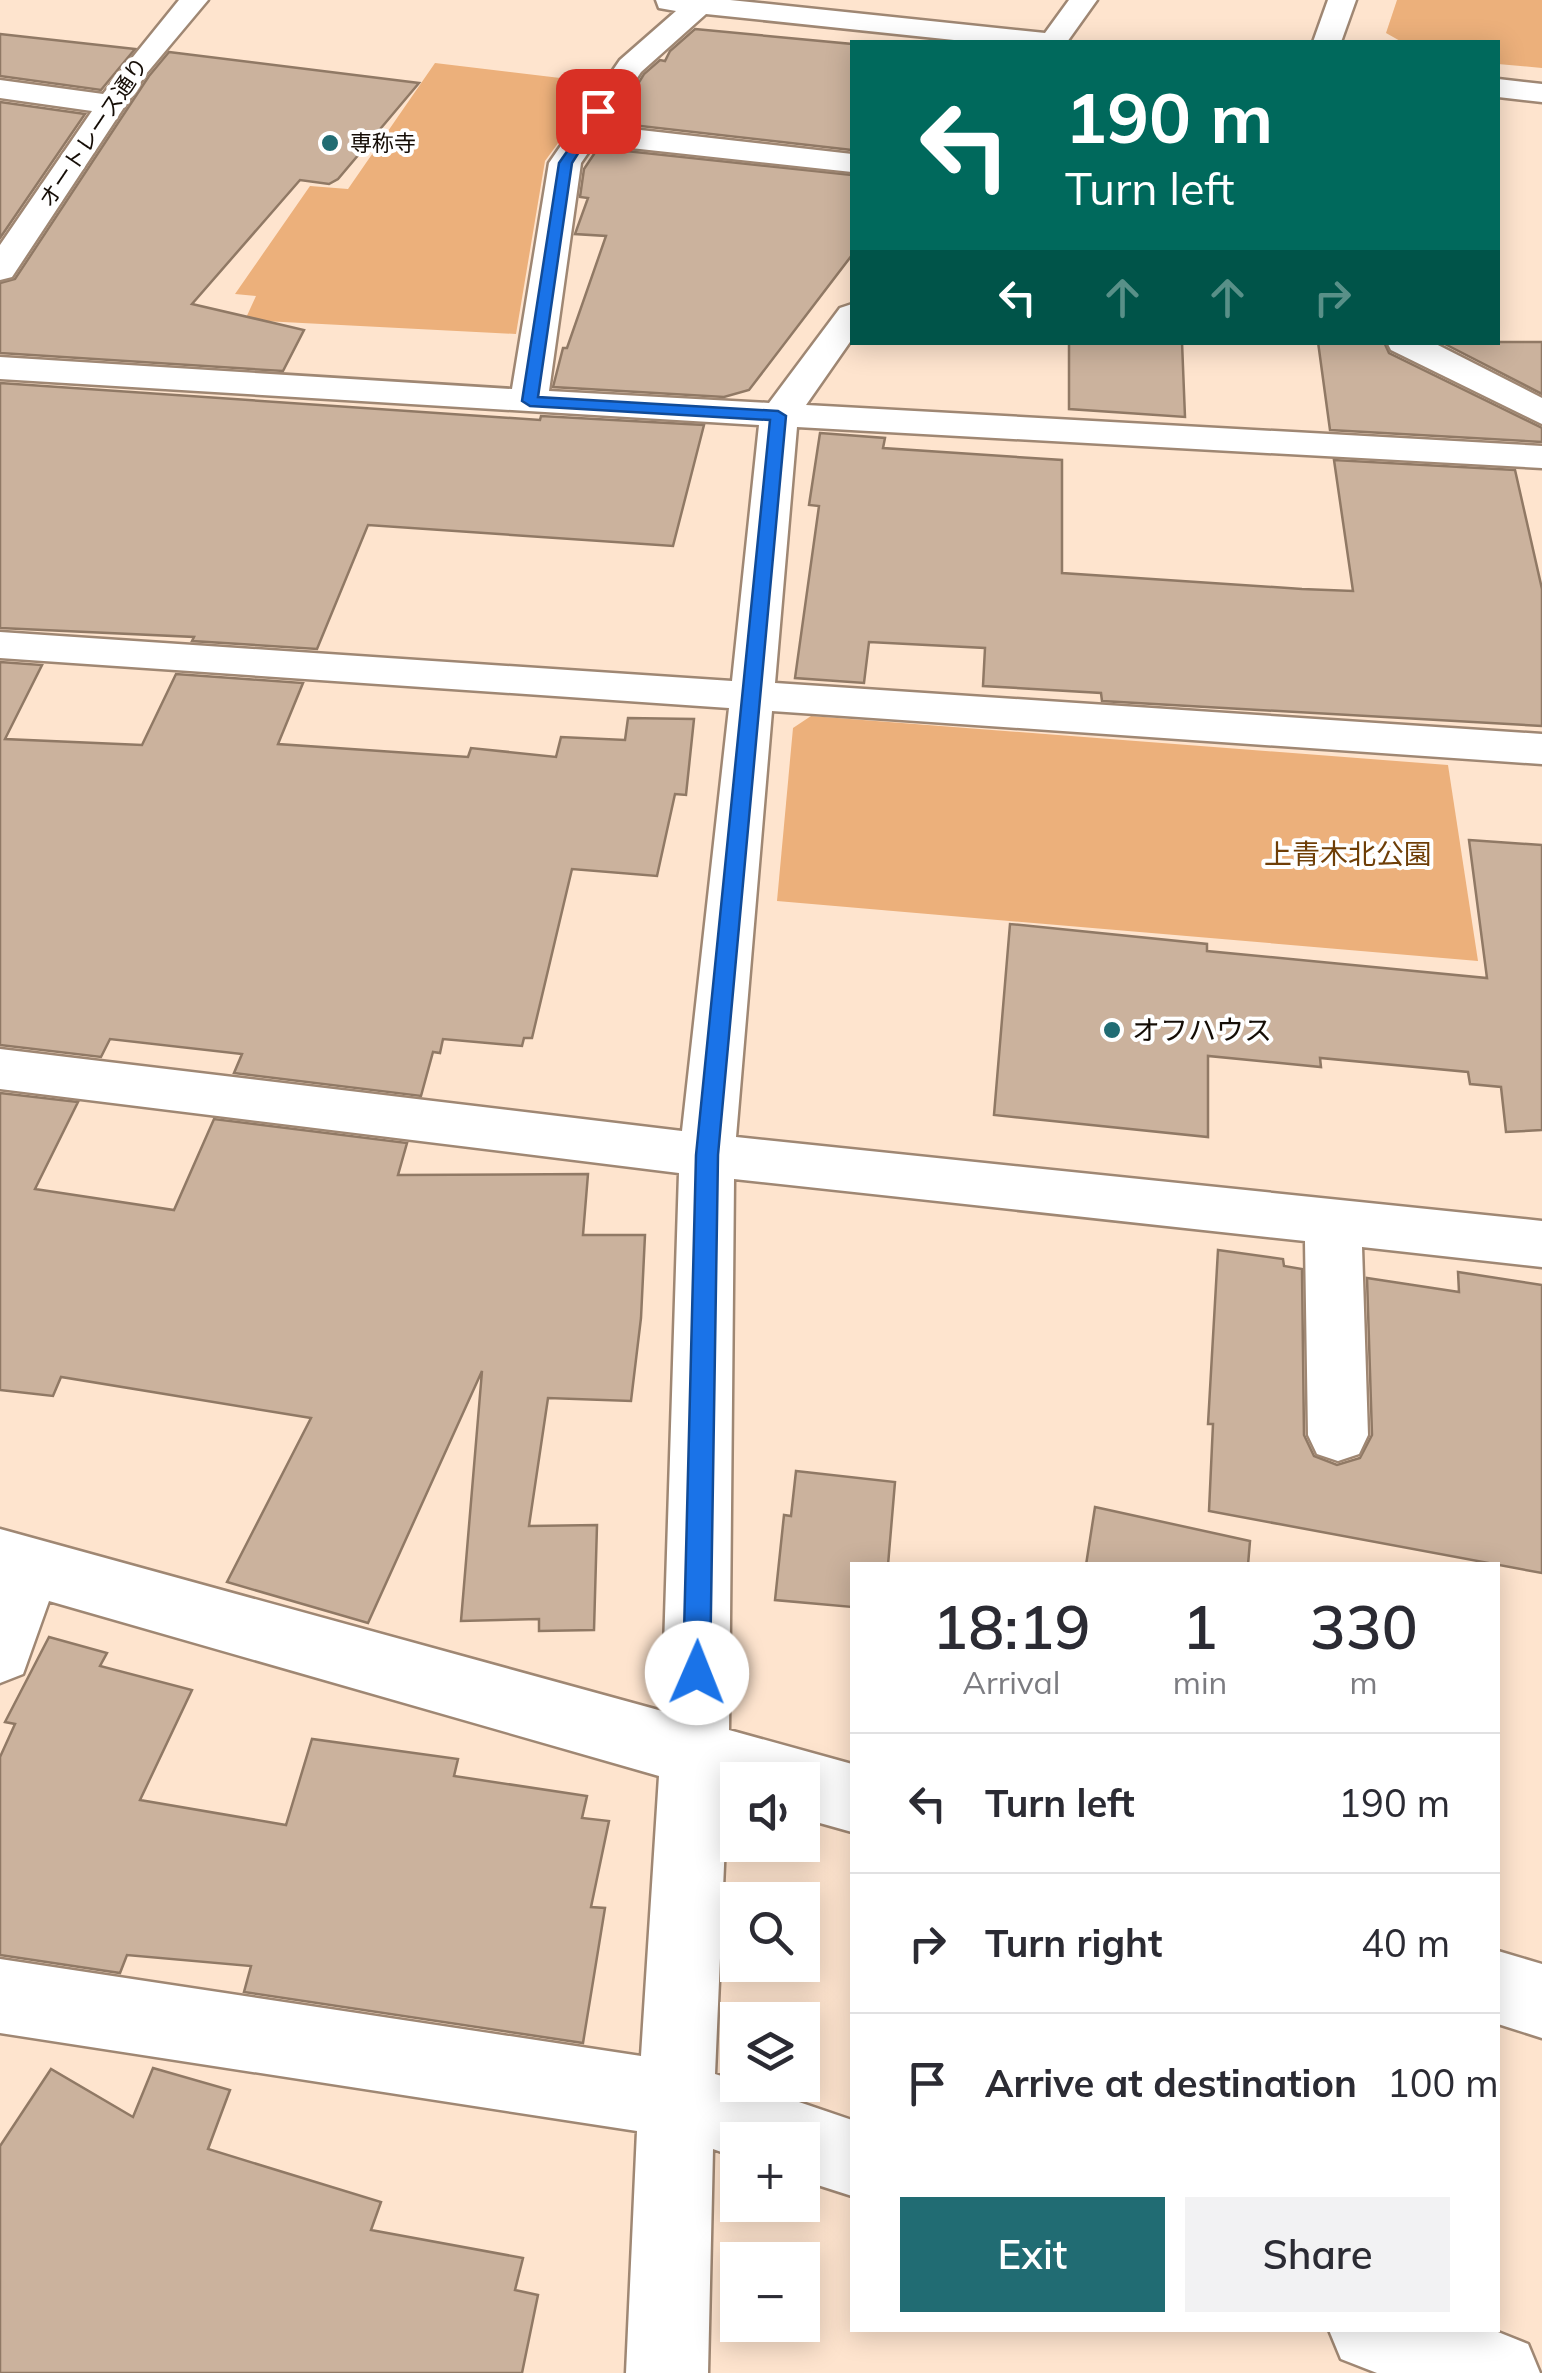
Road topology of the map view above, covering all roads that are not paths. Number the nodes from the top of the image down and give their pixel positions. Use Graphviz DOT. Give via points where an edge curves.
graph roads {
  1 [pos="194,0"];
  2 [pos="656,0"];
  3 [pos="1082,0"];
  4 [pos="1342,0"];
  5 [pos="702,3"];
  6 [pos="1033,40"];
  7 [pos="1052,40"];
  8 [pos="1328,40"];
  9 [pos="1500,88"];
  10 [pos="0,89"];
  11 [pos="1542,93"];
  12 [pos="110,104"];
  13 [pos="582,133"];
  14 [pos="850,163"];
  15 [pos="0,270"];
  16 [pos="850,318"];
  17 [pos="1410,345"];
  18 [pos="0,368"];
  19 [pos="530,401"];
  20 [pos="1542,413"];
  21 [pos="778,416"];
  22 [pos="1542,458"];
  23 [pos="0,645"];
  24 [pos="751,696"];
  25 [pos="1542,749"];
  26 [pos="0,1069"];
  27 [pos="707,1155"];
  28 [pos="1333,1220"];
  29 [pos="1542,1244"];
  30 [pos="1338,1435"];
  31 [pos="14,1561"];
  32 [pos="0,1652"];
  33 [pos="695,1752"];
  34 [pos="729,1762"];
  35 [pos="820,1789"];
  36 [pos="850,1797"];
  37 [pos="1500,1989"];
  38 [pos="0,1996"];
  39 [pos="1542,2001"];
  40 [pos="676,2098"];
  41 [pos="747,2122"];
  42 [pos="820,2147"];
  43 [pos="850,2157"];
  44 [pos="1376,2332"];
  45 [pos="667,2373"];
  46 [pos="1499,2373"];
  1 -- 12 [label="street, オートレース通り"];
  2 -- 5 [label="street"];
  3 -- 7 [label="street"];
  4 -- 8 [label="street"];
  5 -- 6 [label="street"];
  5 -- 13 [label="street" via="630,66"];
  9 -- 11 [label="street"];
  10 -- 12 [label="street"];
  12 -- 15 [label="street, オートレース通り"];
  13 -- 14 [label="street"];
  13 -- 19 [label="street" via="565,163"];
  16 -- 21 [label="street"];
  17 -- 20 [label="street"];
  18 -- 19 [label="street"];
  19 -- 21 [label="street"];
  21 -- 22 [label="street"];
  21 -- 24 [label="street"];
  23 -- 24 [label="street"];
  24 -- 25 [label="street"];
  24 -- 27 [label="street"];
  26 -- 27 [label="street"];
  27 -- 28 [label="street"];
  27 -- 33 [label="street"];
  28 -- 29 [label="street"];
  28 -- 30 [label="street"];
  31 -- 32 [label="street"];
  31 -- 33 [label="street"];
  33 -- 34 [label="street"];
  33 -- 40 [label="street"];
  35 -- 36 [label="street"];
  37 -- 39 [label="street"];
  38 -- 40 [label="street"];
  40 -- 41 [label="street"];
  40 -- 45 [label="street"];
  42 -- 43 [label="street"];
  44 -- 46 [label="street"];
}
